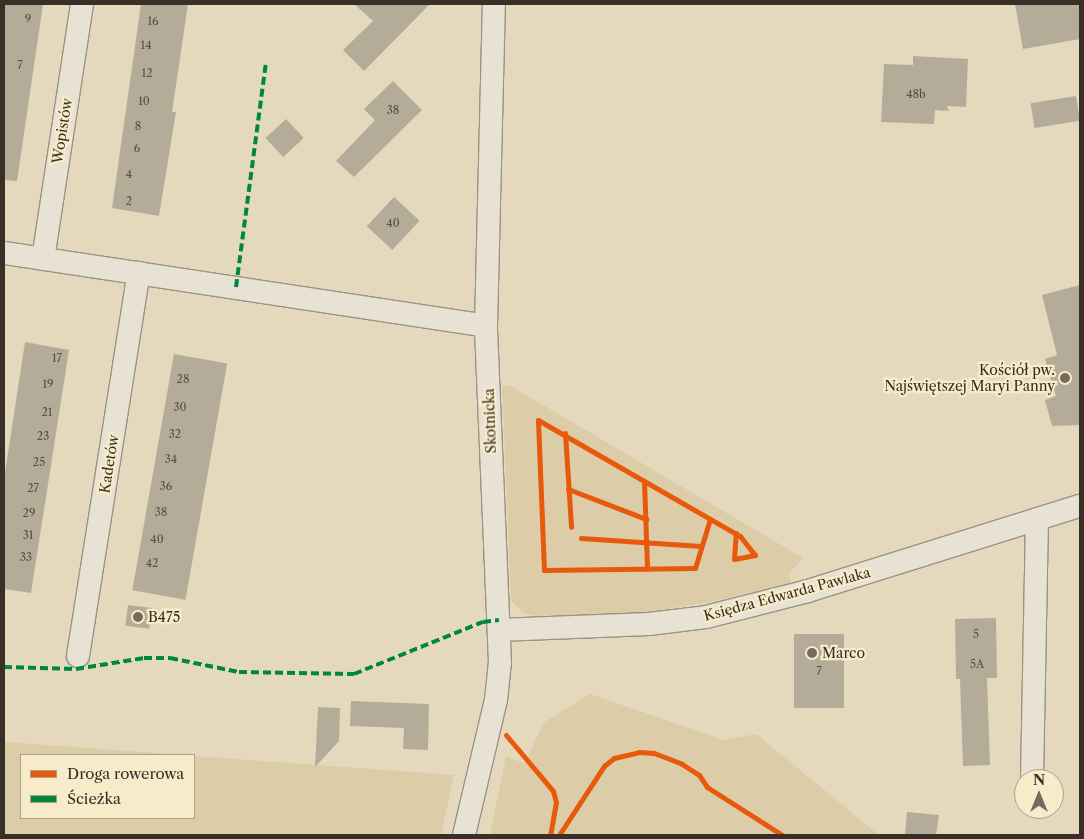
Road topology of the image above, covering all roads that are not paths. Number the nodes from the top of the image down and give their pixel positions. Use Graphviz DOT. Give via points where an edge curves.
graph roads {
  1 [pos="82,4"];
  2 [pos="494,4"];
  3 [pos="4,252"];
  4 [pos="43,259"];
  5 [pos="140,273"];
  6 [pos="486,326"];
  7 [pos="1080,506"];
  8 [pos="1037,520"];
  9 [pos="500,630"];
  10 [pos="78,656"];
  11 [pos="1032,769"];
  12 [pos="464,835"];
  1 -- 4 [label="street, Wopistów"];
  2 -- 6 [label="street, Skotnicka"];
  3 -- 4 [label="street"];
  4 -- 5 [label="street"];
  5 -- 6 [label="street"];
  5 -- 10 [label="street, Kadetów"];
  6 -- 9 [label="street, Skotnicka"];
  7 -- 8 [label="street, Księdza Edwarda Pawlaka"];
  8 -- 9 [label="street, Księdza Edwarda Pawlaka" via="808,591 706,617 649,624"];
  8 -- 11 [label="street"];
  9 -- 12 [label="street, Skotnicka" via="496,700"];
}
